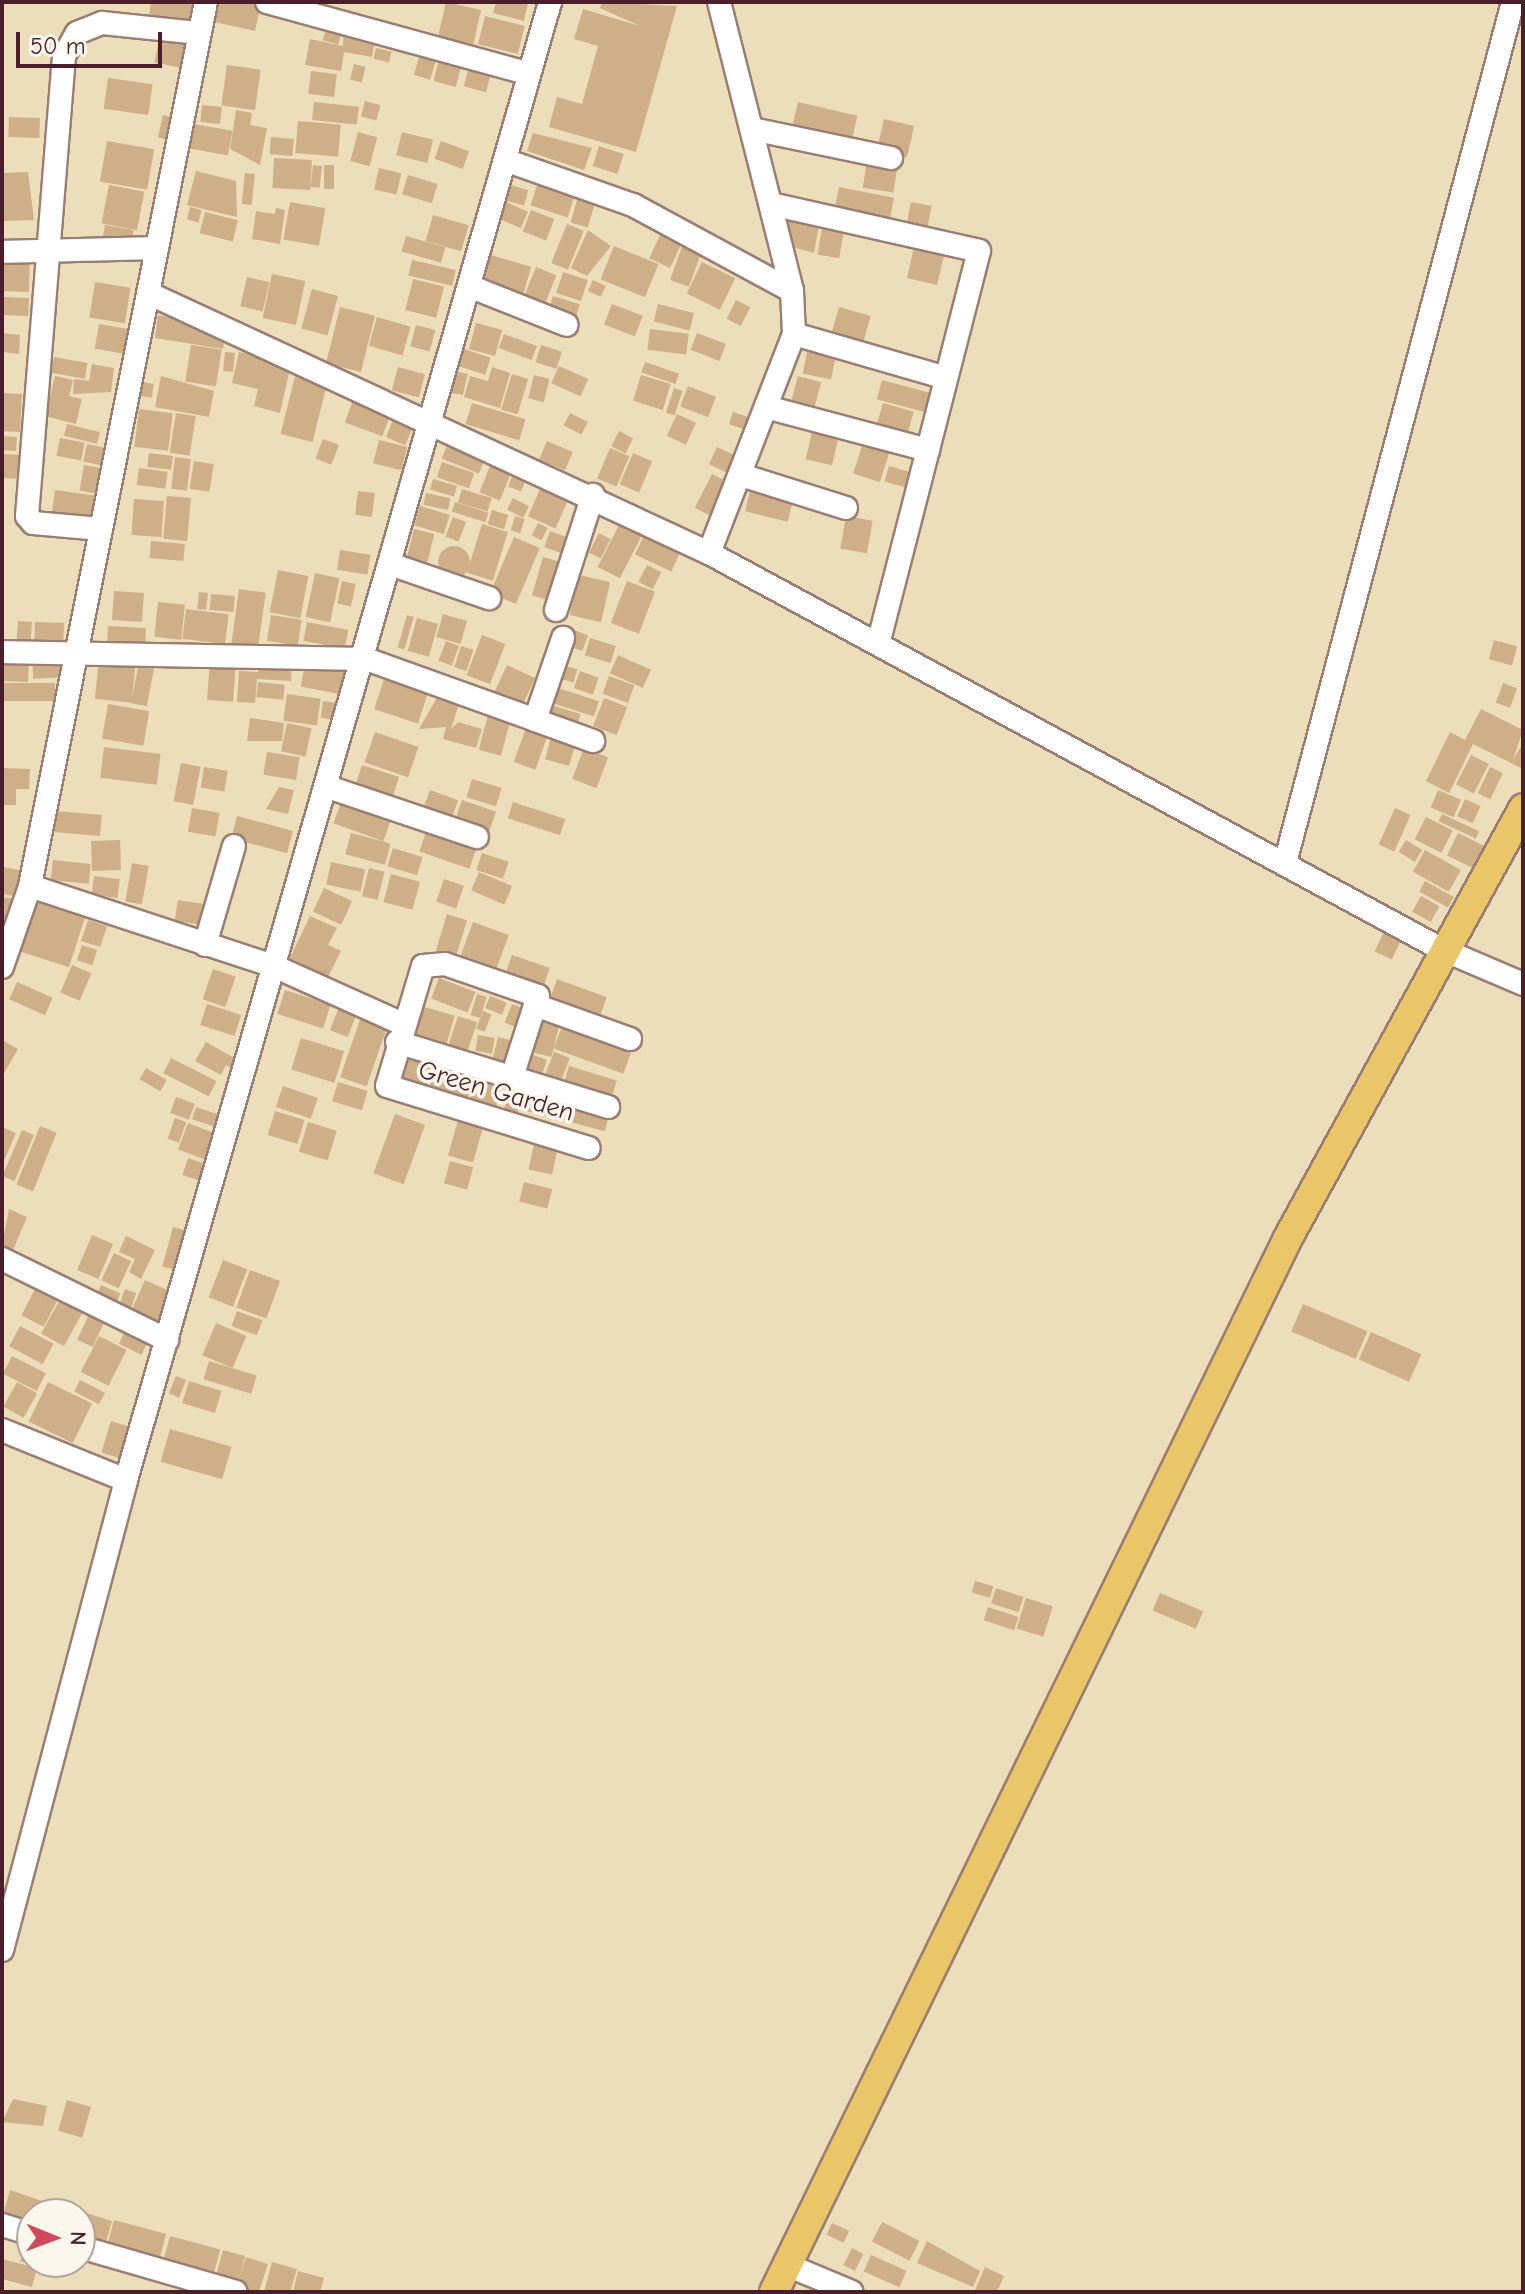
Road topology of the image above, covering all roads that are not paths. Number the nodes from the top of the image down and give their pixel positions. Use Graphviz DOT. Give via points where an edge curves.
graph roads {
  1 [pos="206,2"];
  2 [pos="267,2"];
  3 [pos="550,2"];
  4 [pos="719,2"];
  5 [pos="1513,2"];
  6 [pos="199,33"];
  7 [pos="526,73"];
  8 [pos="752,129"];
  9 [pos="891,158"];
  10 [pos="505,160"];
  11 [pos="771,204"];
  12 [pos="157,248"];
  13 [pos="2,252"];
  14 [pos="46,252"];
  15 [pos="469,286"];
  16 [pos="792,291"];
  17 [pos="148,293"];
  18 [pos="567,325"];
  19 [pos="794,334"];
  20 [pos="946,378"];
  21 [pos="766,407"];
  22 [pos="431,428"];
  23 [pos="928,450"];
  24 [pos="741,475"];
  25 [pos="593,495"];
  26 [pos="846,508"];
  27 [pos="101,529"];
  28 [pos="709,553"];
  29 [pos="390,564"];
  30 [pos="489,598"];
  31 [pos="556,610"];
  32 [pos="563,638"];
  33 [pos="879,641"];
  34 [pos="2,652"];
  35 [pos="77,652"];
  36 [pos="366,659"];
  37 [pos="535,720"];
  38 [pos="593,741"];
  39 [pos="328,787"];
  40 [pos="1523,808"];
  41 [pos="477,837"];
  42 [pos="234,846"];
  43 [pos="1285,863"];
  44 [pos="30,886"];
  45 [pos="205,945"];
  46 [pos="1441,949"];
  47 [pos="2,967"];
  48 [pos="276,967"];
  49 [pos="1523,984"];
  50 [pos="535,1005"];
  51 [pos="400,1033"];
  52 [pos="630,1039"];
  53 [pos="512,1077"];
  54 [pos="608,1107"];
  55 [pos="589,1148"];
  56 [pos="3,1261"];
  57 [pos="167,1340"];
  58 [pos="2,1430"];
  59 [pos="126,1480"];
  60 [pos="2,1950"];
  61 [pos="96,2252"];
  62 [pos="787,2265"];
  63 [pos="236,2292"];
  64 [pos="774,2292"];
  65 [pos="852,2292"];
  1 -- 6 [label="street"];
  2 -- 7 [label="street"];
  3 -- 7 [label="street"];
  4 -- 8 [label="street"];
  5 -- 43 [label="street"];
  6 -- 12 [label="street"];
  6 -- 14 [label="street" via="102,23 69,42"];
  7 -- 10 [label="street"];
  8 -- 9 [label="street"];
  8 -- 11 [label="street"];
  10 -- 15 [label="street"];
  10 -- 16 [label="street" via="633,205"];
  11 -- 16 [label="street"];
  11 -- 20 [label="street" via="979,251"];
  12 -- 14 [label="street"];
  12 -- 17 [label="street"];
  13 -- 14 [label="street"];
  14 -- 27 [label="street" via="27,519"];
  15 -- 18 [label="street"];
  15 -- 22 [label="street"];
  16 -- 19 [label="street"];
  17 -- 22 [label="street"];
  17 -- 27 [label="street"];
  19 -- 20 [label="street"];
  19 -- 21 [label="street"];
  20 -- 23 [label="street"];
  21 -- 23 [label="street"];
  21 -- 24 [label="street"];
  22 -- 25 [label="street"];
  22 -- 29 [label="street"];
  23 -- 33 [label="street"];
  24 -- 26 [label="street"];
  24 -- 28 [label="street"];
  25 -- 28 [label="street"];
  25 -- 31 [label="street"];
  27 -- 35 [label="street"];
  28 -- 33 [label="street"];
  29 -- 30 [label="street"];
  29 -- 36 [label="street"];
  32 -- 37 [label="street"];
  33 -- 43 [label="street"];
  34 -- 35 [label="street"];
  35 -- 36 [label="street"];
  35 -- 44 [label="street"];
  36 -- 37 [label="street"];
  36 -- 39 [label="street"];
  37 -- 38 [label="street"];
  39 -- 41 [label="street"];
  39 -- 48 [label="street"];
  40 -- 46 [label="main road"];
  42 -- 45 [label="street"];
  43 -- 46 [label="street"];
  44 -- 45 [label="street, Green Garden"];
  44 -- 47 [label="street"];
  45 -- 48 [label="street, Green Garden"];
  46 -- 49 [label="street"];
  46 -- 62 [label="main road" via="1288,1238"];
  48 -- 51 [label="street, Green Garden"];
  48 -- 57 [label="street"];
  50 -- 51 [label="street, Green Garden" via="536,994 433,962 423,966"];
  50 -- 52 [label="street, Green Garden"];
  50 -- 53 [label="street, Green Garden"];
  51 -- 53 [label="street, Green Garden"];
  51 -- 55 [label="street, Green Garden" via="387,1076 395,1092"];
  53 -- 54 [label="street, Green Garden"];
  56 -- 57 [label="street"];
  57 -- 59 [label="street"];
  58 -- 59 [label="street"];
  59 -- 60 [label="street"];
  61 -- 63 [label="street"];
  62 -- 64 [label="main road"];
  62 -- 65 [label="street"];
}
